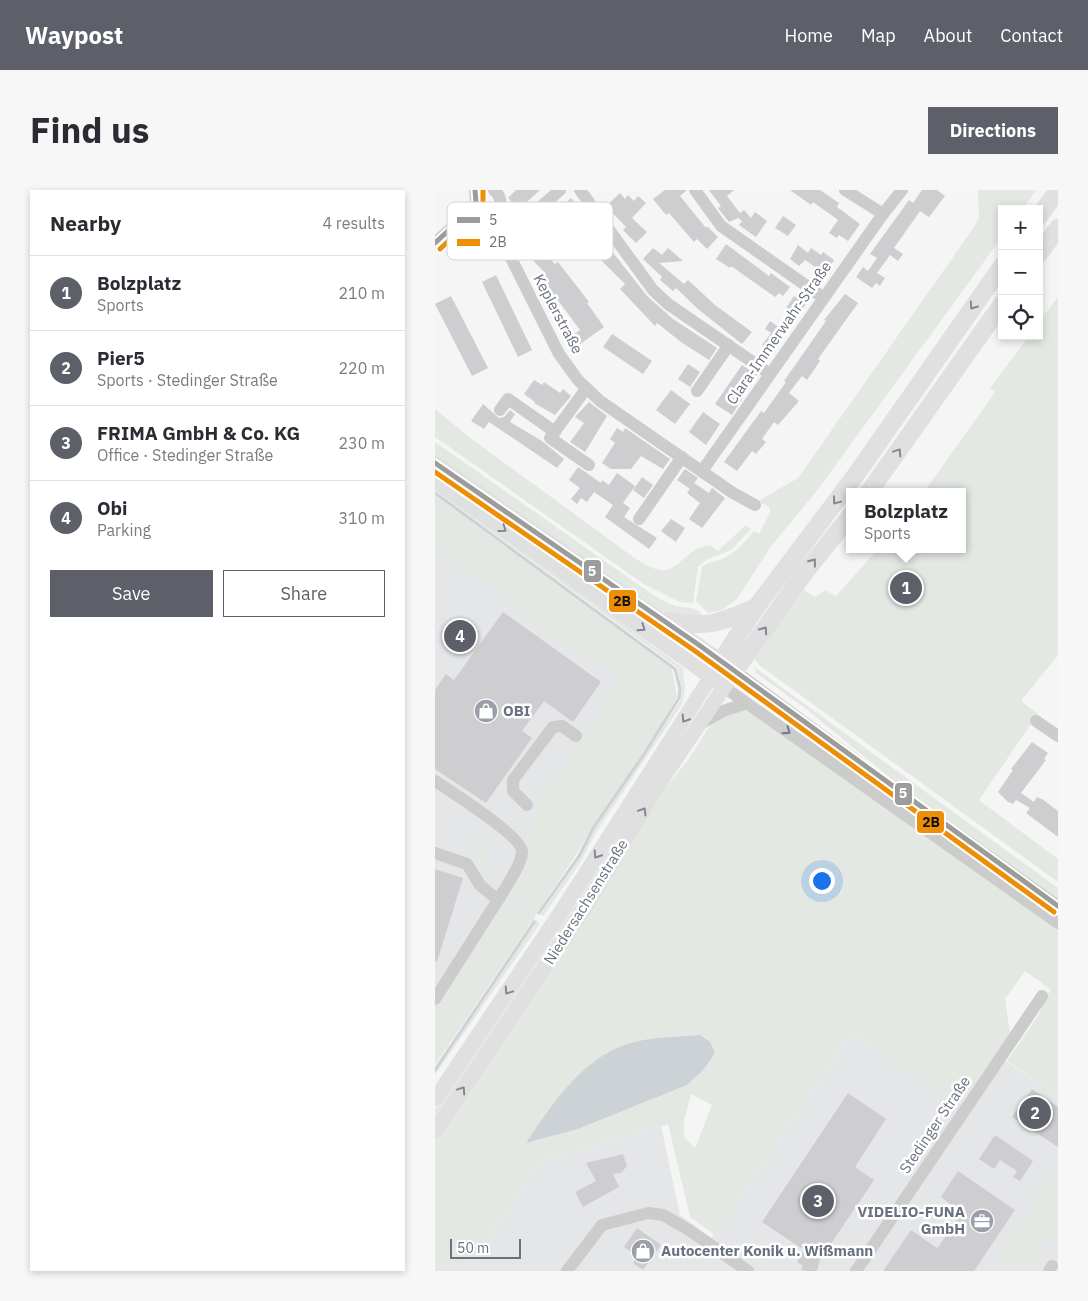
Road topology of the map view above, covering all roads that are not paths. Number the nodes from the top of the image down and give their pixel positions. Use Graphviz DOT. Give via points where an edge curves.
graph roads {
  1 [pos="494,190"];
  2 [pos="561,190"];
  3 [pos="580,190"];
  4 [pos="695,190"];
  5 [pos="845,190"];
  6 [pos="902,190"];
  7 [pos="1058,191"];
  8 [pos="500,202"];
  9 [pos="547,202"];
  10 [pos="589,202"];
  11 [pos="1043,211"];
  12 [pos="883,214"];
  13 [pos="1058,228"];
  14 [pos="447,232"];
  15 [pos="613,235"];
  16 [pos="435,243"];
  17 [pos="1042,250"];
  18 [pos="512,260"];
  19 [pos="998,272"];
  20 [pos="824,298"];
  21 [pos="998,310"];
  22 [pos="729,345"];
  23 [pos="770,374"];
  24 [pos="586,388"];
  25 [pos="697,391"];
  26 [pos="500,410"];
  27 [pos="555,432"];
  28 [pos="682,457"];
  29 [pos="435,462"];
  30 [pos="589,465"];
  31 [pos="702,470"];
  32 [pos="435,480"];
  33 [pos="872,488"];
  34 [pos="755,505"];
  35 [pos="639,519"];
  36 [pos="846,521"];
  37 [pos="757,606"];
  38 [pos="664,621"];
  39 [pos="721,661"];
  40 [pos="735,671"];
  41 [pos="711,678"];
  42 [pos="725,687"];
  43 [pos="747,702"];
  44 [pos="1036,721"];
  45 [pos="699,724"];
  46 [pos="576,736"];
  47 [pos="1058,736"];
  48 [pos="435,781"];
  49 [pos="527,805"];
  50 [pos="435,853"];
  51 [pos="498,900"];
  52 [pos="1058,906"];
  53 [pos="1058,923"];
  54 [pos="1042,996"];
  55 [pos="435,999"];
  56 [pos="435,1099"];
  57 [pos="435,1131"];
  58 [pos="567,1271"];
  59 [pos="748,1271"];
  60 [pos="856,1271"];
  1 -- 8 [label="street"];
  2 -- 9 [label="street"];
  3 -- 10 [label="street"];
  4 -- 20 [label="street" via="721,226"];
  5 -- 12 [label="street"];
  6 -- 12 [label="street, Clara-Immerwahr-Straße"];
  7 -- 11 [label="highway"];
  12 -- 20 [label="street, Clara-Immerwahr-Straße"];
  13 -- 17 [label="highway"];
  14 -- 16 [label="street"];
  15 -- 22 [label="street" via="653,290 668,304"];
  18 -- 24 [label="street, Keplerstraße" via="559,354"];
  19 -- 37 [label="highway, one-way" via="855,476"];
  20 -- 23 [label="street, Clara-Immerwahr-Straße"];
  33 -- 21 [label="highway, one-way"];
  22 -- 23 [label="street"];
  22 -- 25 [label="street"];
  23 -- 31 [label="street, Clara-Immerwahr-Straße"];
  24 -- 27 [label="street"];
  24 -- 28 [label="street, Keplerstraße"];
  26 -- 27 [label="street" via="507,399"];
  27 -- 30 [label="street" via="550,438"];
  28 -- 31 [label="street, Keplerstraße"];
  28 -- 35 [label="street"];
  29 -- 38 [label="main road"];
  31 -- 34 [label="street, Keplerstraße"];
  32 -- 41 [label="main road, one-way"];
  40 -- 36 [label="highway, one-way"];
  37 -- 38 [label="highway" via="714,624"];
  37 -- 39 [label="highway"];
  38 -- 39 [label="main road"];
  39 -- 40 [label="main road"];
  39 -- 41 [label="main road, Niedersachsenstraße"];
  40 -- 42 [label="main road, Niedersachsenstraße"];
  40 -- 52 [label="street"];
  41 -- 42 [label="main road"];
  41 -- 56 [label="main road, Niedersachsenstraße, one-way" via="566,904"];
  42 -- 43 [label="street"];
  42 -- 45 [label="main road, Niedersachsenstraße"];
  43 -- 45 [label="street"];
  43 -- 53 [label="street, one-way"];
  44 -- 47 [label="street"];
  57 -- 45 [label="main road, Niedersachsenstraße, one-way" via="588,903"];
  46 -- 49 [label="street" via="562,726 553,727 513,780 513,791"];
  48 -- 51 [label="street" via="519,842 522,851 520,861"];
  50 -- 51 [label="street" via="467,864 483,888"];
  51 -- 55 [label="street" via="473,938 476,947 465,966 456,967"];
  54 -- 60 [label="street, Stedinger Straße"];
  58 -- 59 [label="street" via="602,1225 648,1213 663,1215 689,1230"];
}
